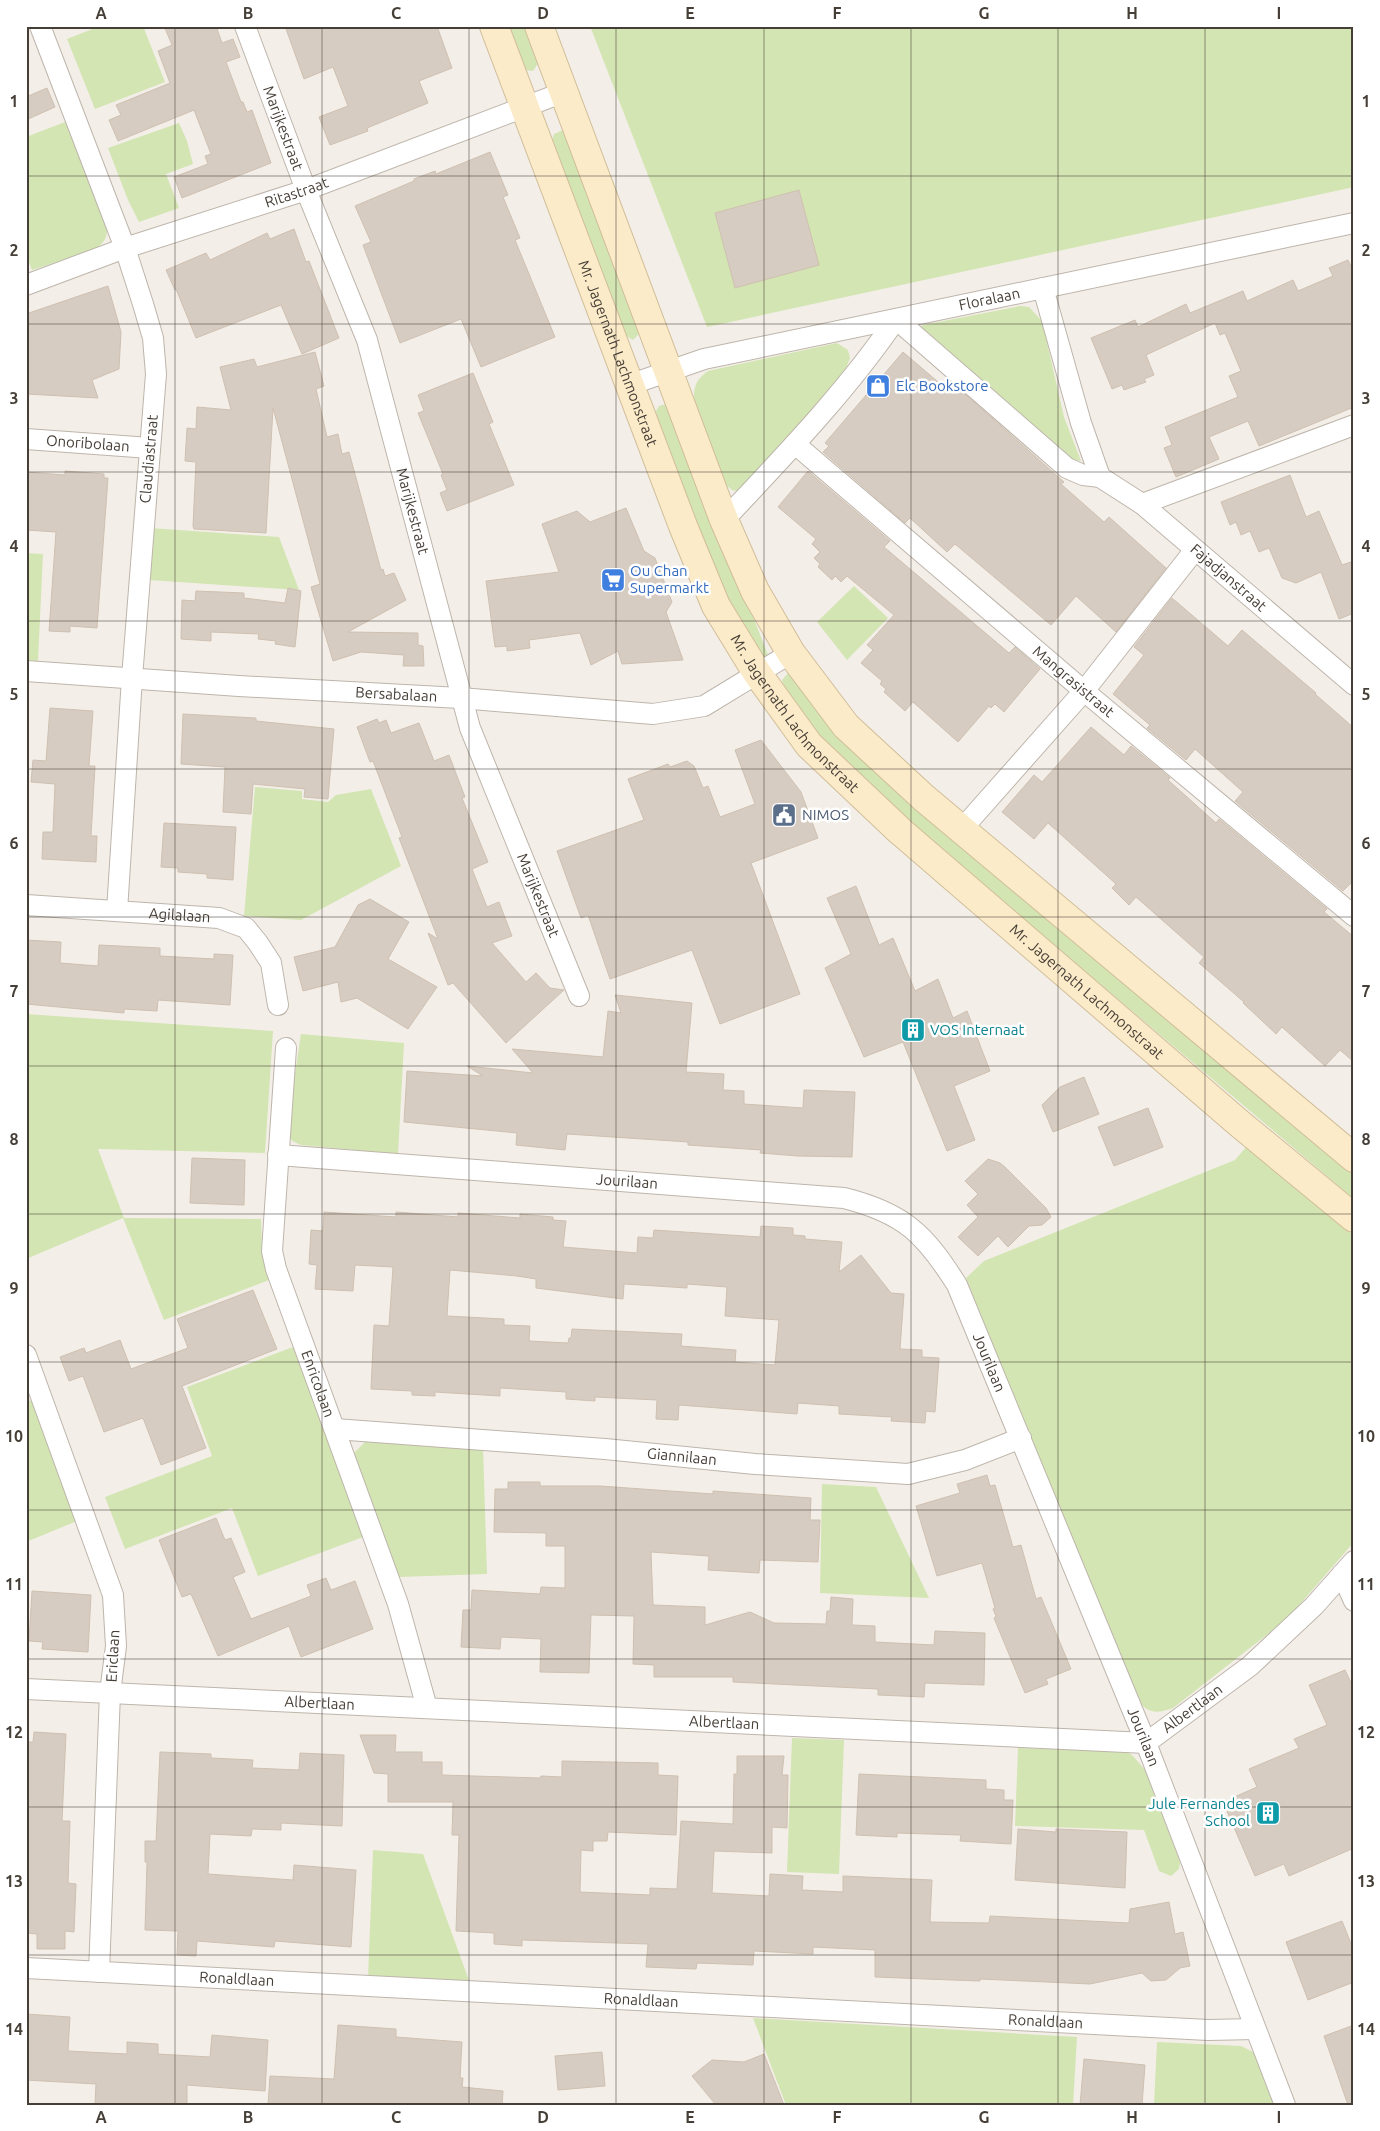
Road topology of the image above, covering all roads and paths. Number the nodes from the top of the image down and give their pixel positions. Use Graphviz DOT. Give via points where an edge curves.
graph roads {
  1 [pos="40,26"];
  2 [pos="245,26"];
  3 [pos="494,26"];
  4 [pos="539,26"];
  5 [pos="564,92"];
  6 [pos="524,107"];
  7 [pos="306,190"];
  8 [pos="1352,226"];
  9 [pos="125,248"];
  10 [pos="26,285"];
  11 [pos="1043,288"];
  12 [pos="896,319"];
  13 [pos="668,370"];
  14 [pos="629,385"];
  15 [pos="1354,425"];
  16 [pos="26,439"];
  17 [pos="795,444"];
  18 [pos="150,448"];
  19 [pos="1100,477"];
  20 [pos="1142,504"];
  21 [pos="724,520"];
  22 [pos="1194,551"];
  23 [pos="791,654"];
  24 [pos="26,671"];
  25 [pos="757,673"];
  26 [pos="132,678"];
  27 [pos="1354,686"];
  28 [pos="1084,691"];
  29 [pos="460,698"];
  30 [pos="961,830"];
  31 [pos="26,905"];
  32 [pos="116,911"];
  33 [pos="1354,916"];
  34 [pos="579,996"];
  35 [pos="278,1005"];
  36 [pos="286,1048"];
  37 [pos="1351,1149"];
  38 [pos="278,1155"];
  39 [pos="1354,1218"];
  40 [pos="26,1355"];
  41 [pos="30,1377"];
  42 [pos="335,1429"];
  43 [pos="1021,1438"];
  44 [pos="1348,1568"];
  45 [pos="1354,1601"];
  46 [pos="26,1689"];
  47 [pos="110,1693"];
  48 [pos="427,1708"];
  49 [pos="1146,1743"];
  50 [pos="26,1968"];
  51 [pos="100,1972"];
  52 [pos="1256,2029"];
  53 [pos="1285,2105"];
  1 -- 9 [label="street, Claudiastraat"];
  2 -- 7 [label="street, Marijkestraat"];
  3 -- 6 [label="main road, Mr. Jagernath Lachmonstraat"];
  4 -- 5 [label="main road, Mr. Jagernath Lachmonstraat"];
  5 -- 6 [label="street, Ritastraat"];
  5 -- 13 [label="main road, Mr. Jagernath Lachmonstraat"];
  6 -- 7 [label="street, Ritastraat"];
  6 -- 14 [label="main road, Mr. Jagernath Lachmonstraat"];
  7 -- 9 [label="street, Ritastraat"];
  7 -- 29 [label="street, Marijkestraat" via="367,340"];
  8 -- 11 [label="street, Floralaan"];
  9 -- 10 [label="street, Ritastraat"];
  9 -- 18 [label="street, Claudiastraat" via="153,338 156,374"];
  11 -- 12 [label="street, Floralaan"];
  11 -- 19 [label="street" via="1080,423"];
  12 -- 13 [label="street, Floralaan" via="704,359"];
  12 -- 17 [label="street" via="875,350"];
  12 -- 19 [label="street, Fajadjanstraat" via="1067,468 1083,475"];
  13 -- 14 [label="street, Floralaan"];
  13 -- 21 [label="main road, Mr. Jagernath Lachmonstraat"];
  14 -- 25 [label="main road, Mr. Jagernath Lachmonstraat" via="716,606"];
  15 -- 20 [label="street"];
  16 -- 18 [label="street, Onoribolaan"];
  17 -- 21 [label="street"];
  17 -- 28 [label="street, Mangrasistraat"];
  18 -- 26 [label="street, Claudiastraat"];
  19 -- 20 [label="street, Fajadjanstraat"];
  20 -- 22 [label="street, Fajadjanstraat"];
  21 -- 23 [label="main road, Mr. Jagernath Lachmonstraat" via="755,591"];
  22 -- 27 [label="street, Fajadjanstraat"];
  22 -- 28 [label="street"];
  23 -- 25 [label="street, Bersabalaan"];
  23 -- 30 [label="main road, Mr. Jagernath Lachmonstraat" via="846,726"];
  24 -- 26 [label="street, Bersabalaan"];
  25 -- 29 [label="street, Bersabalaan" via="704,706 653,714"];
  25 -- 39 [label="main road, Mr. Jagernath Lachmonstraat" via="809,745 893,825"];
  26 -- 29 [label="street, Bersabalaan"];
  26 -- 32 [label="street, Claudiastraat"];
  28 -- 30 [label="street"];
  28 -- 33 [label="street, Mangrasistraat"];
  29 -- 34 [label="street, Marijkestraat"];
  30 -- 37 [label="main road, Mr. Jagernath Lachmonstraat"];
  31 -- 32 [label="street, Agilalaan"];
  32 -- 35 [label="street, Agilalaan" via="219,918 246,928 270,963"];
  36 -- 38 [label="street, Enricolaan"];
  38 -- 42 [label="street, Enricolaan" via="272,1251"];
  38 -- 43 [label="street, Jourilaan" via="844,1198 865,1203 903,1221 920,1234 940,1258 957,1285"];
  40 -- 41 [label="street, Ericlaan"];
  41 -- 47 [label="street, Ericlaan" via="113,1595 116,1646"];
  42 -- 43 [label="street, Giannilaan" via="908,1474 965,1460"];
  42 -- 48 [label="street, Enricolaan" via="398,1604"];
  43 -- 49 [label="street, Jourilaan"];
  44 -- 45 [label="street"];
  44 -- 49 [label="street, Albertlaan" via="1314,1606 1250,1666"];
  46 -- 47 [label="street, Albertlaan"];
  47 -- 48 [label="street, Albertlaan"];
  47 -- 51 [label="street, Ericlaan"];
  48 -- 49 [label="street, Albertlaan"];
  49 -- 52 [label="street, Jourilaan"];
  50 -- 51 [label="street, Ronaldlaan"];
  51 -- 52 [label="street, Ronaldlaan" via="1208,2030"];
  52 -- 53 [label="street, Jourilaan"];
}
